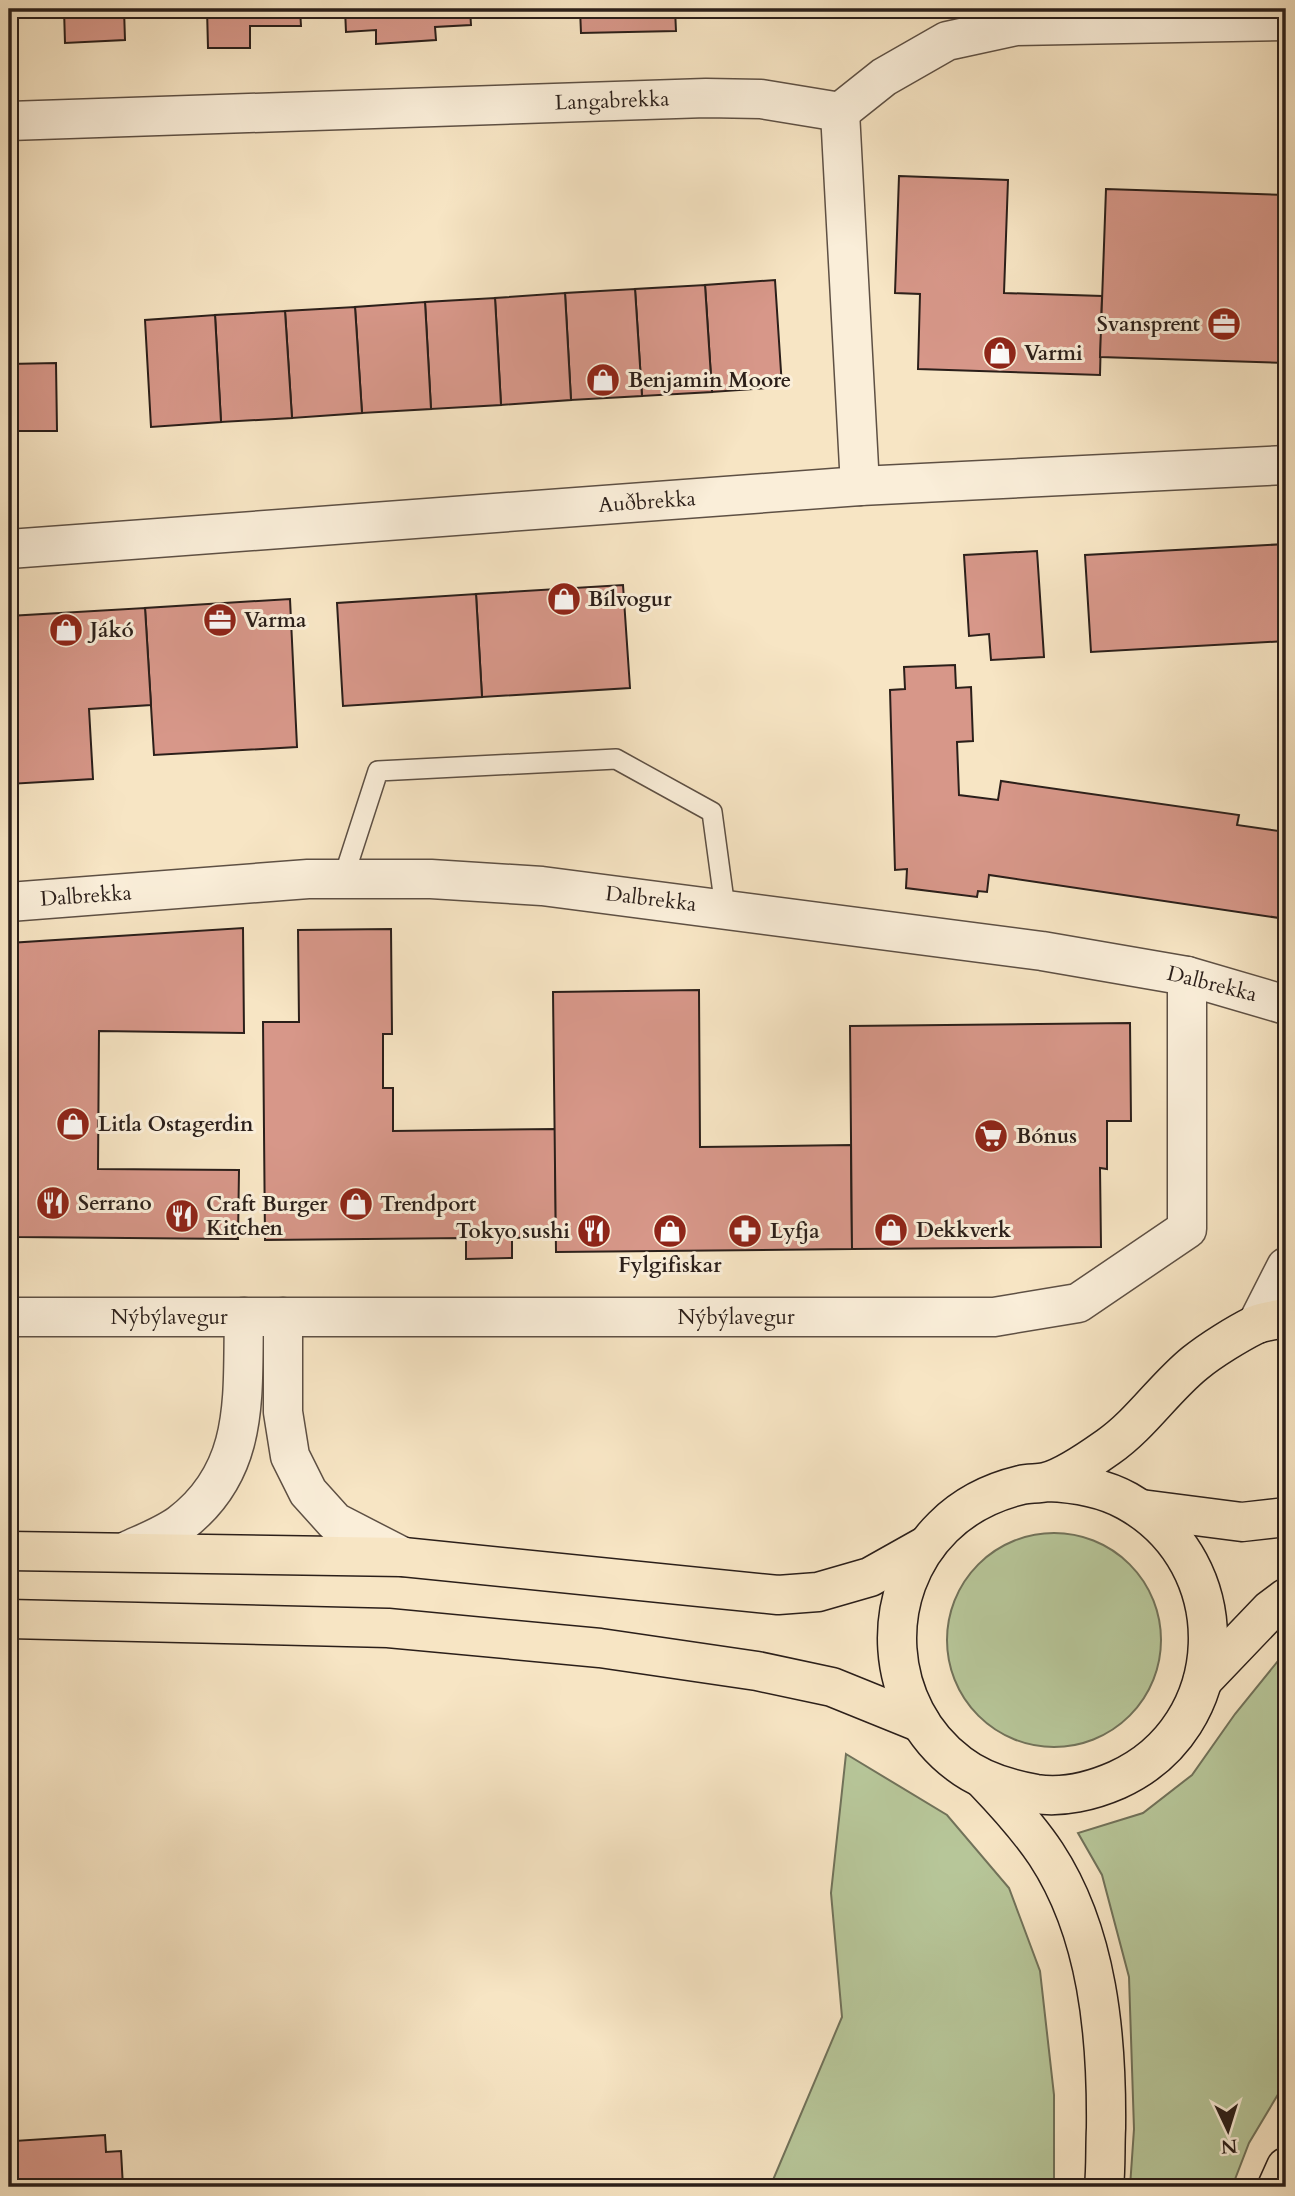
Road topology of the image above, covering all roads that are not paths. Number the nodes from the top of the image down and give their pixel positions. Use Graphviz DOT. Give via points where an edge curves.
graph roads {
  1 [pos="1286,21"];
  2 [pos="840,112"];
  3 [pos="9,121"];
  4 [pos="1286,465"];
  5 [pos="860,486"];
  6 [pos="9,549"];
  7 [pos="343,879"];
  8 [pos="9,902"];
  9 [pos="725,908"];
  10 [pos="1187,976"];
  11 [pos="1286,1005"];
  12 [pos="1286,1267"];
  13 [pos="9,1317"];
  14 [pos="244,1317"];
  15 [pos="283,1317"];
  16 [pos="1272,1321"];
  17 [pos="1047,1482"];
  18 [pos="1141,1509"];
  19 [pos="1286,1517"];
  20 [pos="927,1545"];
  21 [pos="9,1551"];
  22 [pos="127,1551"];
  23 [pos="403,1557"];
  24 [pos="1286,1598"];
  25 [pos="9,1619"];
  26 [pos="1203,1680"];
  27 [pos="921,1723"];
  28 [pos="983,1779"];
  29 [pos="1286,2167"];
  30 [pos="1104,2187"];
  31 [pos="1278,2187"];
  1 -- 2 [label="street" via="1016,26 947,41 884,77"];
  2 -- 3 [label="street, Langabrekka" via="761,99 706,98"];
  2 -- 5 [label="street"];
  4 -- 5 [label="street, Auðbrekka"];
  5 -- 6 [label="street, Auðbrekka"];
  7 -- 8 [label="street, Dalbrekka"];
  7 -- 9 [label="street, Dalbrekka" via="542,886"];
  7 -- 9 [label="lane" via="378,771 616,759 712,812"];
  9 -- 10 [label="street, Dalbrekka" via="1042,951"];
  10 -- 11 [label="street, Dalbrekka"];
  10 -- 15 [label="street, Nýbýlavegur" via="1187,1229 1078,1303 994,1317"];
  12 -- 16 [label="street"];
  13 -- 14 [label="street, Nýbýlavegur"];
  14 -- 15 [label="street, Nýbýlavegur"];
  14 -- 22 [label="street" via="241,1411 234,1453 221,1480 202,1506 178,1526"];
  15 -- 23 [label="street" via="283,1412 290,1457 308,1492 335,1522"];
  16 -- 17 [label="main road" via="1195,1362 1111,1445"];
  17 -- 18 [label="main road" via="1087,1486"];
  17 -- 20 [label="main road" via="980,1500 951,1519"];
  18 -- 19 [label="main road" via="1242,1522"];
  18 -- 26 [label="main road" via="1180,1548 1199,1585 1208,1625"];
  20 -- 23 [label="main road" via="870,1577 818,1592 778,1595"];
  20 -- 27 [label="main road" via="903,1592 896,1646 908,1700"];
  21 -- 22 [label="main road"];
  22 -- 23 [label="main road"];
  24 -- 26 [label="main road"];
  25 -- 27 [label="main road" via="388,1628 600,1648 832,1687"];
  26 -- 28 [label="main road" via="1176,1734 1155,1757 1130,1774 1102,1786 1042,1795"];
  27 -- 28 [label="main road" via="959,1764"];
  28 -- 30 [label="main road" via="1022,1820 1047,1856 1085,1940 1103,2042"];
  29 -- 31 [label="main road"];
}
